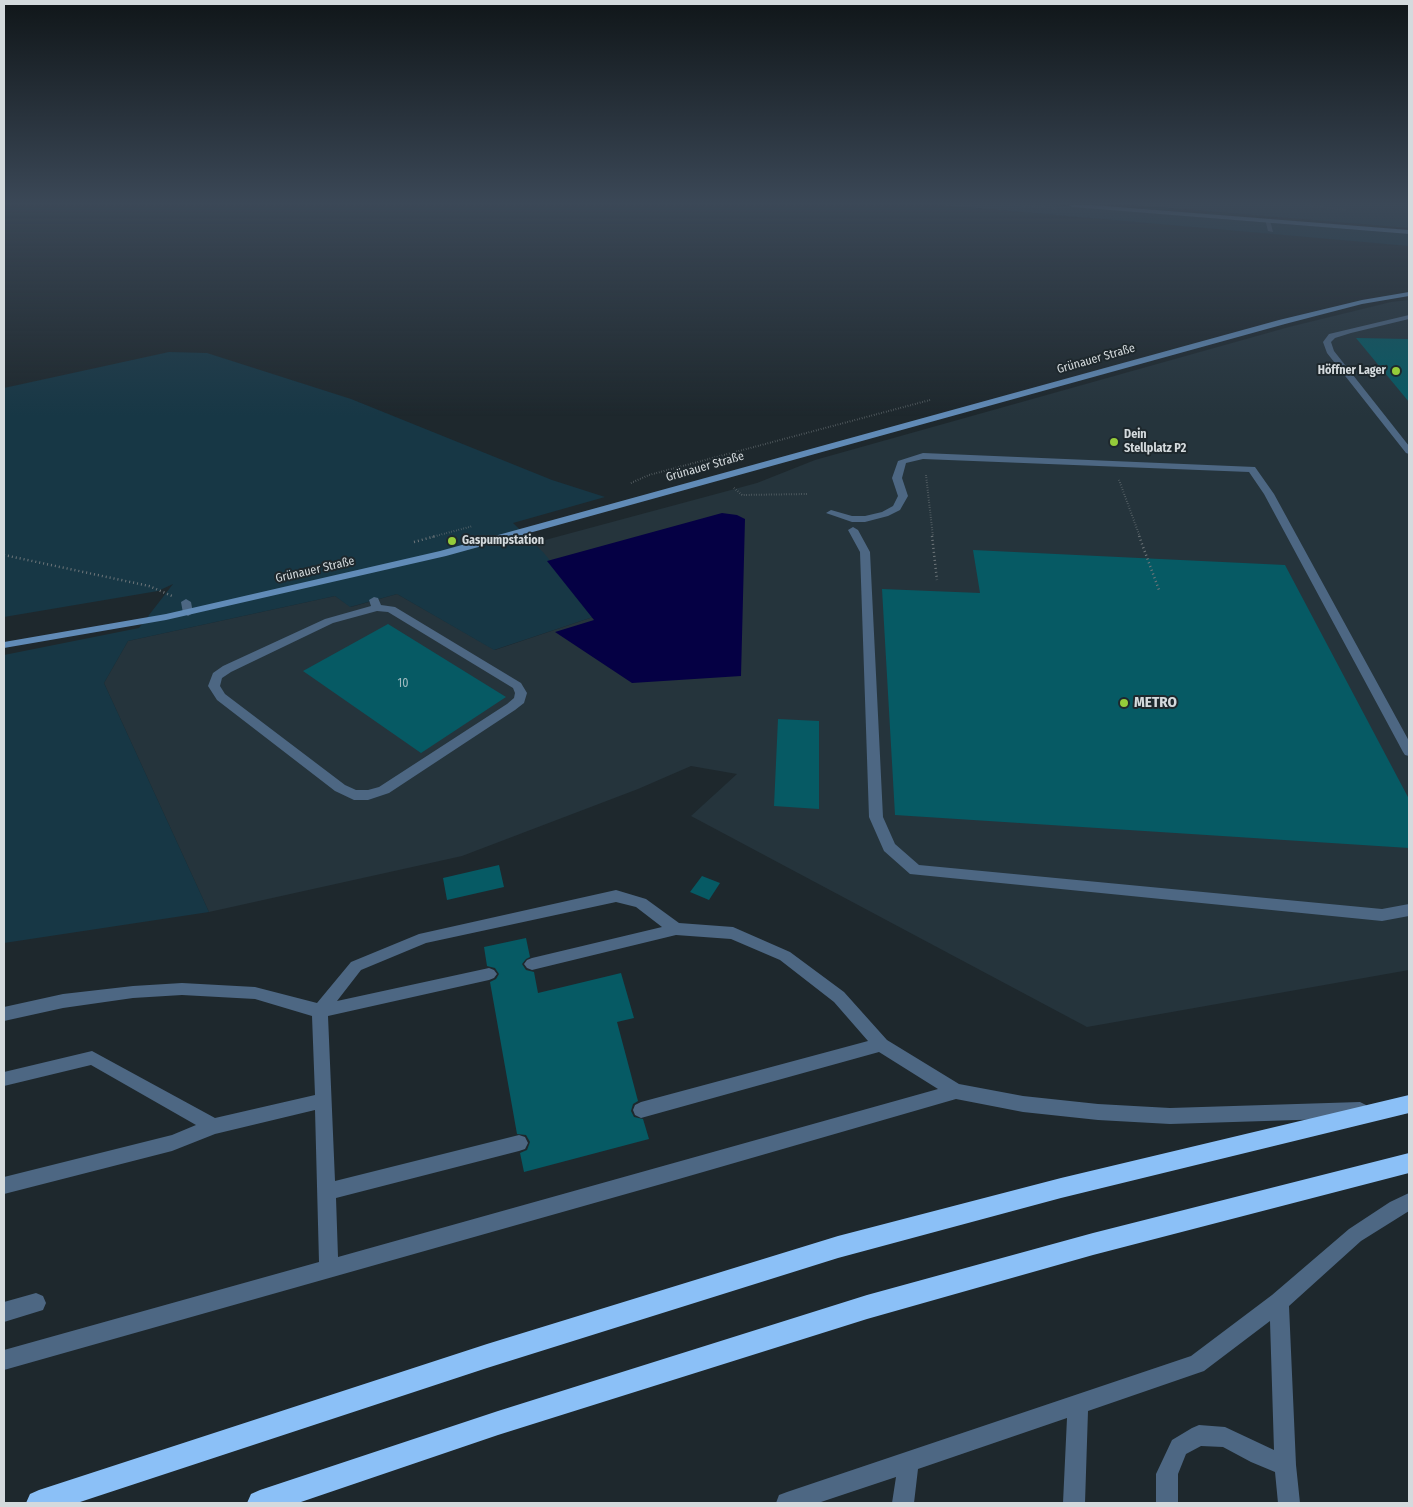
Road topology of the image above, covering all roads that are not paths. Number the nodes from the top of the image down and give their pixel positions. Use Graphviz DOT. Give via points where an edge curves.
graph roads {
  1 [pos="1409,294"];
  2 [pos="1409,317"];
  3 [pos="1409,450"];
  4 [pos="831,513"];
  5 [pos="853,530"];
  6 [pos="375,604"];
  7 [pos="4,645"];
  8 [pos="1409,752"];
  9 [pos="1409,910"];
  10 [pos="676,929"];
  11 [pos="532,964"];
  12 [pos="489,974"];
  13 [pos="320,1011"];
  14 [pos="4,1014"];
  15 [pos="881,1045"];
  16 [pos="4,1079"];
  17 [pos="956,1091"];
  18 [pos="323,1101"];
  19 [pos="1409,1104"];
  20 [pos="641,1110"];
  21 [pos="1386,1110"];
  22 [pos="214,1126"];
  23 [pos="519,1143"];
  24 [pos="1409,1163"];
  25 [pos="4,1186"];
  26 [pos="327,1192"];
  27 [pos="1409,1202"];
  28 [pos="329,1268"];
  29 [pos="1279,1302"];
  30 [pos="36,1303"];
  31 [pos="4,1312"];
  32 [pos="4,1360"];
  33 [pos="1078,1403"];
  34 [pos="908,1462"];
  35 [pos="1285,1465"];
  36 [pos="39,1503"];
  37 [pos="260,1503"];
  38 [pos="787,1503"];
  39 [pos="903,1503"];
  40 [pos="1074,1503"];
  41 [pos="1168,1503"];
  42 [pos="1288,1503"];
  1 -- 7 [label="main road, Grünauer Straße" via="1265,326 442,554 82,633"];
  2 -- 3 [label="lane" via="1332,336 1327,342 1330,351"];
  4 -- 8 [label="lane" via="865,519 897,508 902,496 897,478 902,461 923,456 1252,469 1269,494"];
  5 -- 9 [label="lane" via="865,552 876,817 889,847 915,870 1382,915"];
  6 -- 6 [label="lane" via="329,621 227,668 217,676 214,686 221,696 340,788 354,795 384,790 511,708 520,700 521,692 396,612"];
  10 -- 11 [label="lane"];
  10 -- 13 [label="lane" via="641,903 616,896 424,938 356,966"];
  10 -- 15 [label="lane" via="733,933 785,956 839,997"];
  12 -- 13 [label="lane"];
  13 -- 14 [label="lane" via="255,993 182,989 63,1001"];
  13 -- 18 [label="lane"];
  15 -- 17 [label="lane"];
  15 -- 20 [label="lane"];
  16 -- 22 [label="lane" via="92,1058"];
  17 -- 21 [label="lane" via="1059,1109 1170,1116"];
  17 -- 28 [label="lane" via="665,1176"];
  18 -- 22 [label="lane"];
  18 -- 26 [label="lane"];
  19 -- 21 [label="highway"];
  21 -- 36 [label="highway" via="1061,1188 838,1246 487,1356"];
  22 -- 25 [label="lane" via="172,1143"];
  23 -- 26 [label="lane"];
  24 -- 37 [label="highway" via="867,1307"];
  26 -- 28 [label="lane"];
  27 -- 29 [label="lane" via="1354,1236"];
  28 -- 32 [label="lane"];
  29 -- 33 [label="lane" via="1197,1364"];
  29 -- 35 [label="lane"];
  30 -- 31 [label="lane"];
  33 -- 34 [label="lane"];
  33 -- 40 [label="lane"];
  34 -- 38 [label="lane"];
  34 -- 39 [label="lane"];
  35 -- 41 [label="lane" via="1258,1455 1225,1436 1199,1435 1179,1447 1167,1474"];
  35 -- 42 [label="lane"];
}
